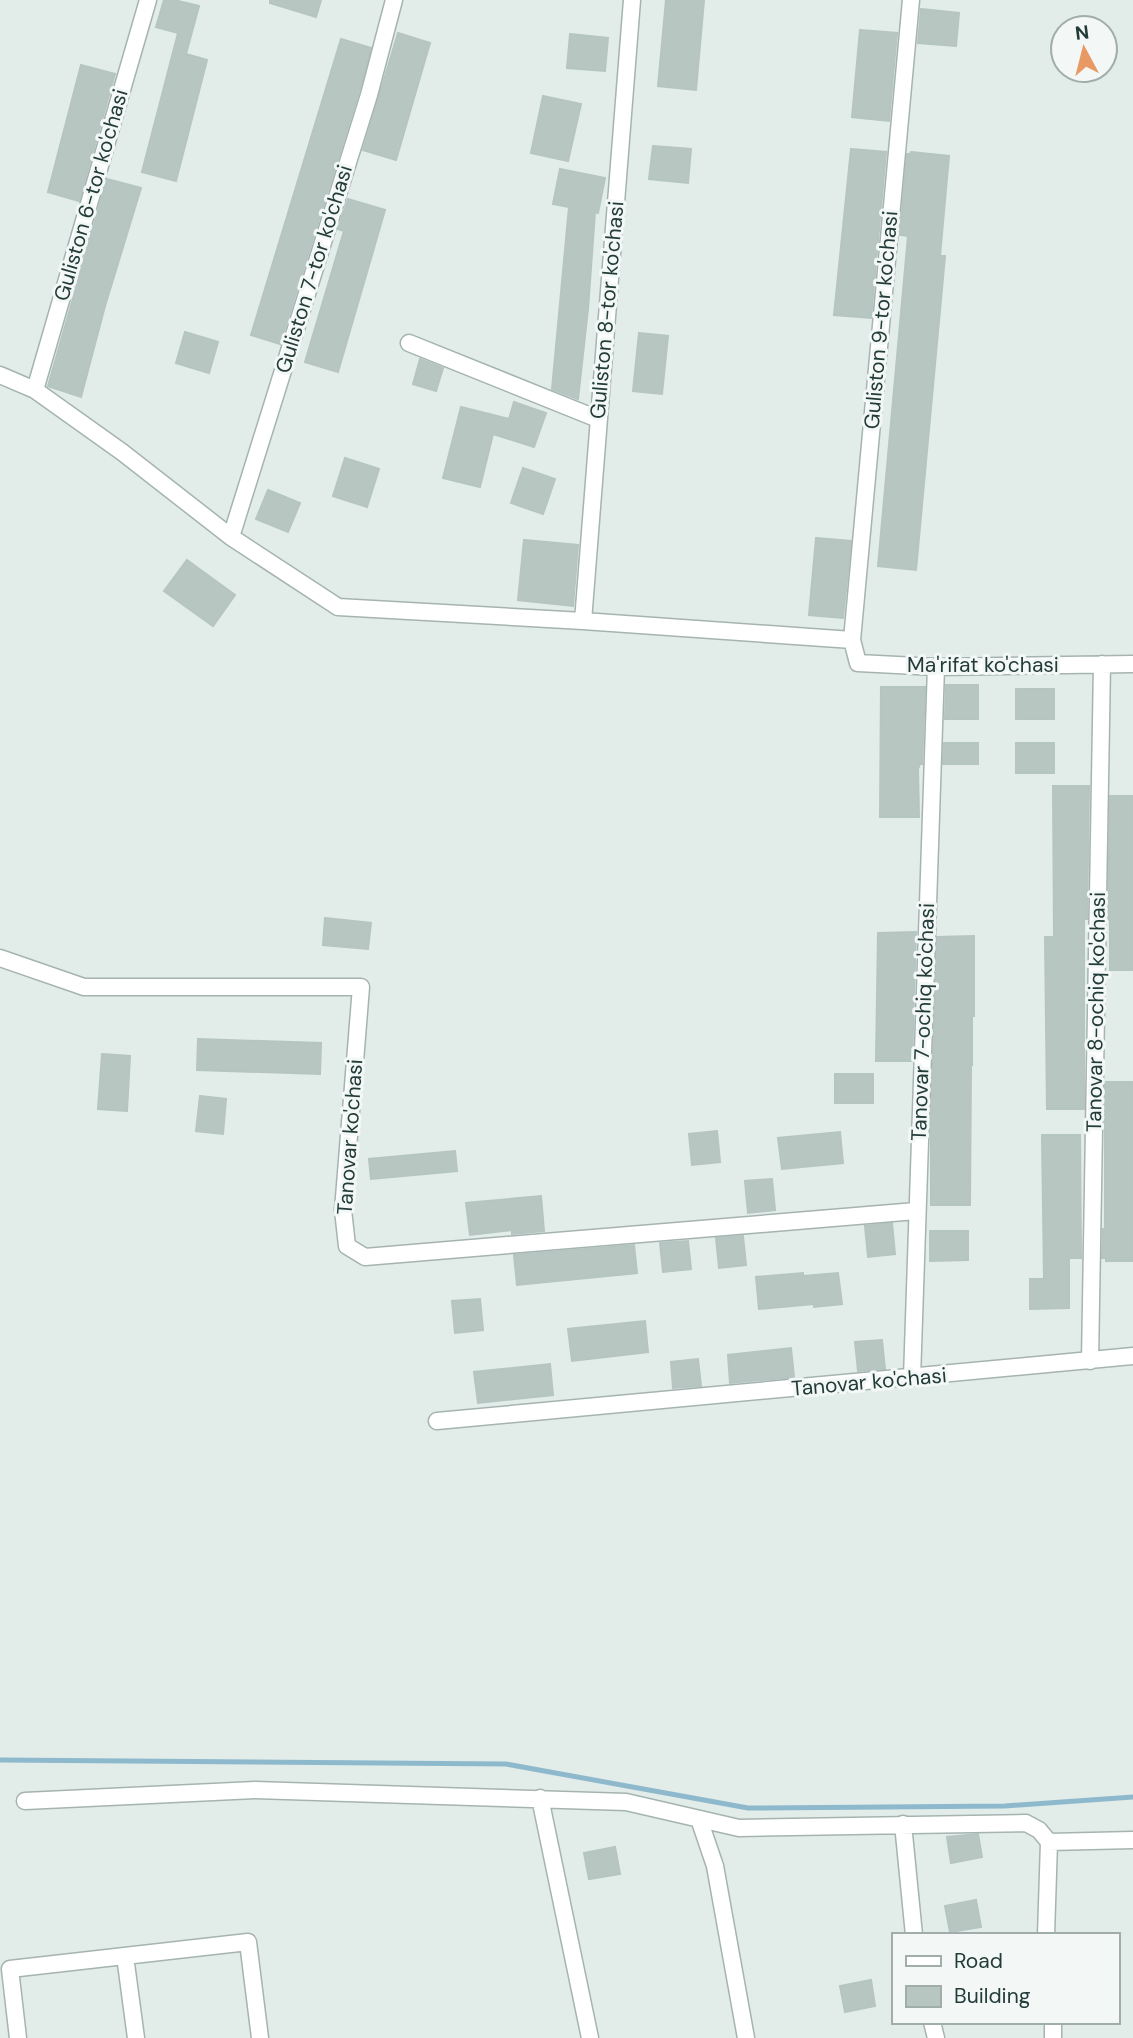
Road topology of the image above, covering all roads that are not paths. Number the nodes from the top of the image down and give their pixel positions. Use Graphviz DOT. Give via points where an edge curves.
graph roads {
  1 [pos="148,0"];
  2 [pos="394,0"];
  3 [pos="632,0"];
  4 [pos="911,0"];
  5 [pos="409,343"];
  6 [pos="0,375"];
  7 [pos="35,390"];
  8 [pos="598,419"];
  9 [pos="231,537"];
  10 [pos="583,621"];
  11 [pos="852,640"];
  12 [pos="1102,664"];
  13 [pos="1133,664"];
  14 [pos="936,667"];
  15 [pos="0,958"];
  16 [pos="916,1210"];
  17 [pos="1133,1356"];
  18 [pos="1090,1361"];
  19 [pos="912,1378"];
  20 [pos="437,1421"];
  21 [pos="540,1798"];
  22 [pos="25,1801"];
  23 [pos="699,1819"];
  24 [pos="903,1824"];
  25 [pos="1133,1839"];
  26 [pos="1049,1842"];
  27 [pos="914,1933"];
  28 [pos="1046,1933"];
  29 [pos="125,1956"];
  30 [pos="18,2038"];
  31 [pos="136,2038"];
  32 [pos="260,2038"];
  33 [pos="590,2038"];
  34 [pos="746,2038"];
  1 -- 7 [label="street, Guliston 6-tor ko'chasi"];
  2 -- 9 [label="street, Guliston 7-tor ko'chasi" via="369,95"];
  3 -- 8 [label="street, Guliston 8-tor ko'chasi"];
  4 -- 11 [label="street, Guliston 9-tor ko'chasi"];
  5 -- 8 [label="street"];
  6 -- 7 [label="street"];
  7 -- 9 [label="street"];
  8 -- 10 [label="street, Guliston 8-tor ko'chasi"];
  9 -- 10 [label="street" via="338,607"];
  10 -- 11 [label="street"];
  11 -- 14 [label="street, Ma'rifat ko'chasi" via="858,663"];
  12 -- 13 [label="street, Ma'rifat ko'chasi"];
  12 -- 14 [label="street, Ma'rifat ko'chasi"];
  12 -- 18 [label="street, Tanovar 8-ochiq ko'chasi"];
  14 -- 16 [label="street, Tanovar 7-ochiq ko'chasi"];
  15 -- 16 [label="street, Tanovar ko'chasi" via="84,987 361,987 343,1210 347,1246 365,1258"];
  16 -- 19 [label="street, Tanovar 7-ochiq ko'chasi"];
  17 -- 18 [label="street, Tanovar ko'chasi"];
  18 -- 19 [label="street, Tanovar ko'chasi"];
  19 -- 20 [label="street, Tanovar ko'chasi"];
  21 -- 22 [label="street" via="255,1790"];
  21 -- 23 [label="street" via="625,1802"];
  21 -- 33 [label="street"];
  23 -- 24 [label="street" via="739,1828"];
  23 -- 34 [label="street" via="715,1866"];
  24 -- 26 [label="street" via="1026,1823"];
  24 -- 27 [label="street"];
  25 -- 26 [label="street"];
  26 -- 28 [label="street"];
  29 -- 30 [label="street" via="9,1969"];
  29 -- 31 [label="street"];
  29 -- 32 [label="street" via="248,1942"];
}
